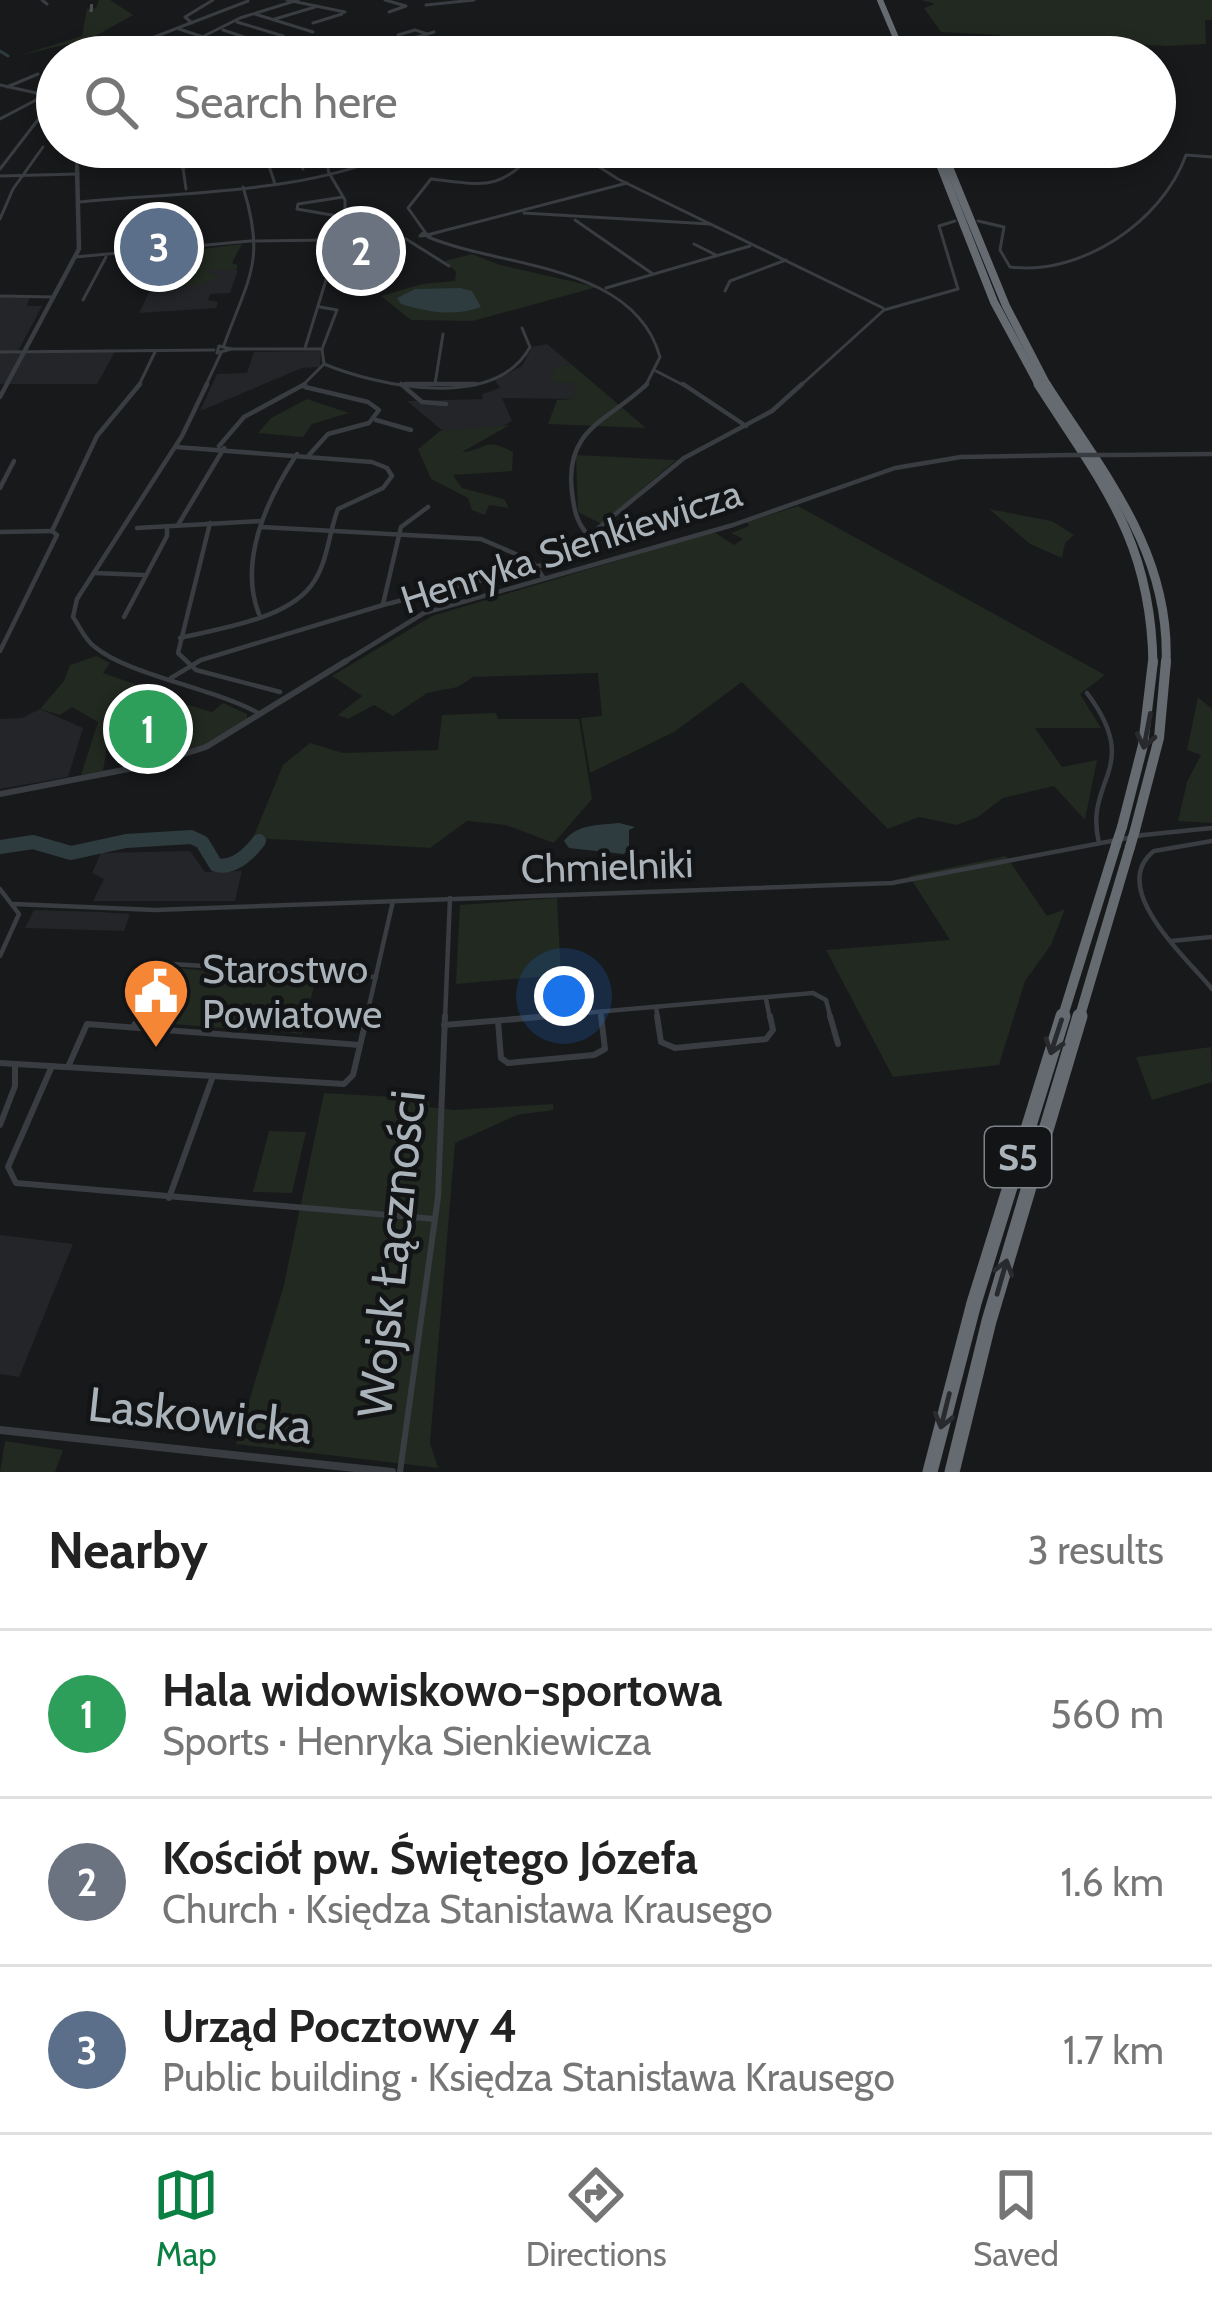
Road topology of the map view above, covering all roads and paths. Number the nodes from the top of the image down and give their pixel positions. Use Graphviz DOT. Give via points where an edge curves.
graph roads {
  1 [pos="42,0"];
  2 [pos="213,0"];
  3 [pos="293,0"];
  4 [pos="386,0"];
  5 [pos="474,0"];
  6 [pos="877,0"];
  7 [pos="246,1"];
  8 [pos="452,1"];
  9 [pos="47,4"];
  10 [pos="426,5"];
  11 [pos="315,7"];
  12 [pos="389,12"];
  13 [pos="254,14"];
  14 [pos="272,20"];
  15 [pos="233,22"];
  16 [pos="192,23"];
  17 [pos="313,23"];
  18 [pos="177,28"];
  19 [pos="219,30"];
  20 [pos="313,32"];
  21 [pos="434,32"];
  22 [pos="427,34"];
  23 [pos="398,35"];
  24 [pos="156,36"];
  25 [pos="201,36"];
  26 [pos="210,36"];
  27 [pos="239,36"];
  28 [pos="284,36"];
  29 [pos="420,36"];
  30 [pos="892,36"];
  31 [pos="36,75"];
  32 [pos="0,85"];
  33 [pos="7,87"];
  34 [pos="36,93"];
  35 [pos="36,98"];
  36 [pos="1,119"];
  37 [pos="36,120"];
  38 [pos="36,157"];
  39 [pos="1212,157"];
  40 [pos="78,168"];
  41 [pos="183,168"];
  42 [pos="270,168"];
  43 [pos="325,168"];
  44 [pos="361,168"];
  45 [pos="522,168"];
  46 [pos="602,168"];
  47 [pos="946,168"];
  48 [pos="0,169"];
  49 [pos="78,173"];
  50 [pos="328,173"];
  51 [pos="0,176"];
  52 [pos="22,176"];
  53 [pos="627,183"];
  54 [pos="274,184"];
  55 [pos="243,187"];
  56 [pos="186,192"];
  57 [pos="344,197"];
  58 [pos="79,202"];
  59 [pos="524,213"];
  60 [pos="345,217"];
  61 [pos="0,219"];
  62 [pos="575,219"];
  63 [pos="955,221"];
  64 [pos="978,221"];
  65 [pos="711,224"];
  66 [pos="424,233"];
  67 [pos="403,239"];
  68 [pos="258,241"];
  69 [pos="338,241"];
  70 [pos="694,244"];
  71 [pos="754,245"];
  72 [pos="717,255"];
  73 [pos="75,257"];
  74 [pos="106,257"];
  75 [pos="785,260"];
  76 [pos="449,266"];
  77 [pos="653,274"];
  78 [pos="606,288"];
  79 [pos="725,291"];
  80 [pos="0,296"];
  81 [pos="53,297"];
  82 [pos="83,300"];
  83 [pos="320,307"];
  84 [pos="884,310"];
  85 [pos="523,328"];
  86 [pos="443,334"];
  87 [pos="224,346"];
  88 [pos="305,348"];
  89 [pos="231,349"];
  90 [pos="322,349"];
  91 [pos="218,351"];
  92 [pos="0,352"];
  93 [pos="155,352"];
  94 [pos="23,354"];
  95 [pos="324,364"];
  96 [pos="656,371"];
  97 [pos="401,384"];
  98 [pos="435,384"];
  99 [pos="305,387"];
  100 [pos="0,397"];
  101 [pos="446,404"];
  102 [pos="375,420"];
  103 [pos="746,426"];
  104 [pos="411,430"];
  105 [pos="176,447"];
  106 [pos="222,448"];
  107 [pos="296,454"];
  108 [pos="1212,454"];
  109 [pos="309,455"];
  110 [pos="14,460"];
  111 [pos="0,488"];
  112 [pos="428,507"];
  113 [pos="186,518"];
  114 [pos="210,523"];
  115 [pos="197,524"];
  116 [pos="261,524"];
  117 [pos="174,526"];
  118 [pos="137,527"];
  119 [pos="330,530"];
  120 [pos="52,531"];
  121 [pos="0,532"];
  122 [pos="398,534"];
  123 [pos="167,536"];
  124 [pos="591,536"];
  125 [pos="538,566"];
  126 [pos="95,573"];
  127 [pos="146,576"];
  128 [pos="543,577"];
  129 [pos="383,605"];
  130 [pos="260,614"];
  131 [pos="124,617"];
  132 [pos="180,638"];
  133 [pos="3,639"];
  134 [pos="0,651"];
  135 [pos="187,665"];
  136 [pos="171,678"];
  137 [pos="280,692"];
  138 [pos="1087,692"];
  139 [pos="261,715"];
  140 [pos="0,794"];
  141 [pos="1212,828"];
  142 [pos="1212,841"];
  143 [pos="1099,843"];
  144 [pos="1123,846"];
  145 [pos="0,889"];
  146 [pos="450,898"];
  147 [pos="393,901"];
  148 [pos="14,904"];
  149 [pos="1212,937"];
  150 [pos="1172,941"];
  151 [pos="0,956"];
  152 [pos="376,977"];
  153 [pos="1212,988"];
  154 [pos="766,998"];
  155 [pos="656,1007"];
  156 [pos="601,1012"];
  157 [pos="498,1021"];
  158 [pos="444,1025"];
  159 [pos="133,1027"];
  160 [pos="838,1044"];
  161 [pos="360,1045"];
  162 [pos="0,1063"];
  163 [pos="15,1064"];
  164 [pos="52,1066"];
  165 [pos="68,1067"];
  166 [pos="213,1076"];
  167 [pos="0,1125"];
  168 [pos="169,1198"];
  169 [pos="435,1219"];
  170 [pos="0,1430"];
  171 [pos="396,1472"];
  172 [pos="930,1472"];
  173 [pos="952,1472"];
  1 -- 9 [label="street"];
  2 -- 16 [label="street" via="184,17"];
  3 -- 11 [label="street"];
  3 -- 13 [label="street"];
  4 -- 12 [label="street" via="406,6"];
  5 -- 8 [label="street"];
  6 -- 30 [label="highway"];
  7 -- 16 [label="street"];
  8 -- 10 [label="street"];
  11 -- 14 [label="street"];
  11 -- 17 [label="street" via="345,12"];
  13 -- 14 [label="street"];
  13 -- 15 [label="street"];
  14 -- 20 [label="street"];
  15 -- 19 [label="street"];
  15 -- 28 [label="street"];
  16 -- 18 [label="street"];
  18 -- 24 [label="street"];
  18 -- 25 [label="street"];
  19 -- 26 [label="street"];
  19 -- 27 [label="street"];
  21 -- 22 [label="street"];
  22 -- 23 [label="street"];
  22 -- 29 [label="street"];
  31 -- 33 [label="street"];
  32 -- 33 [label="street"];
  33 -- 34 [label="street"];
  35 -- 36 [label="street"];
  37 -- 48 [label="street"];
  38 -- 52 [label="street"];
  39 -- 64 [label="street" via="1186,155 1177,180 1124,237 1040,271 1010,267 1000,250 1004,227"];
  40 -- 49 [label="street"];
  41 -- 56 [label="street"];
  42 -- 54 [label="street"];
  43 -- 50 [label="street"];
  44 -- 50 [label="street"];
  45 -- 66 [label="street" via="465,186 431,179 409,205"];
  46 -- 53 [label="street"];
  47 -- 144 [label="highway, S5, bridge" via="1031,358 1126,503 1155,569 1168,693 1159,747"];
  49 -- 52 [label="street"];
  49 -- 58 [label="street"];
  50 -- 54 [label="street"];
  50 -- 57 [label="street"];
  51 -- 52 [label="street"];
  52 -- 61 [label="street"];
  53 -- 59 [label="street"];
  53 -- 65 [label="street"];
  54 -- 55 [label="street"];
  55 -- 56 [label="street"];
  55 -- 68 [label="street"];
  56 -- 58 [label="street"];
  57 -- 60 [label="street"];
  57 -- 60 [label="street" via="297,209"];
  58 -- 73 [label="street"];
  59 -- 62 [label="street"];
  59 -- 66 [label="street"];
  60 -- 67 [label="street" via="390,224"];
  62 -- 65 [label="street"];
  62 -- 77 [label="street"];
  63 -- 84 [label="street" via="939,226 958,289"];
  65 -- 71 [label="street"];
  66 -- 67 [label="street"];
  66 -- 78 [label="street" via="511,266"];
  67 -- 69 [label="street"];
  67 -- 76 [label="street"];
  68 -- 69 [label="street"];
  68 -- 74 [label="street"];
  68 -- 87 [label="street"];
  69 -- 83 [label="street"];
  70 -- 72 [label="street"];
  71 -- 72 [label="street"];
  71 -- 75 [label="street"];
  72 -- 77 [label="street"];
  73 -- 74 [label="street"];
  73 -- 81 [label="street"];
  74 -- 82 [label="street"];
  75 -- 79 [label="street" via="730,281"];
  75 -- 84 [label="street"];
  77 -- 78 [label="street"];
  78 -- 96 [label="street" via="655,339"];
  80 -- 81 [label="street"];
  81 -- 94 [label="street"];
  83 -- 88 [label="street"];
  83 -- 90 [label="street" via="337,309"];
  84 -- 103 [label="street" via="788,399"];
  85 -- 98 [label="street" via="530,345 512,373"];
  86 -- 98 [label="street"];
  87 -- 89 [label="street"];
  87 -- 91 [label="street"];
  88 -- 89 [label="street"];
  88 -- 90 [label="street"];
  89 -- 91 [label="street"];
  90 -- 95 [label="street"];
  91 -- 93 [label="street"];
  91 -- 105 [label="street"];
  92 -- 94 [label="street"];
  93 -- 94 [label="street"];
  93 -- 120 [label="street" via="98,436"];
  94 -- 100 [label="street"];
  95 -- 97 [label="street" via="351,378"];
  95 -- 99 [label="street"];
  96 -- 103 [label="street"];
  96 -- 124 [label="street" via="572,451 575,514"];
  97 -- 98 [label="street"];
  97 -- 101 [label="street" via="422,402"];
  99 -- 102 [label="street" via="372,404"];
  99 -- 106 [label="street" via="241,415"];
  102 -- 104 [label="street"];
  102 -- 109 [label="street" via="333,431"];
  103 -- 124 [label="street" via="684,458"];
  105 -- 106 [label="street"];
  105 -- 126 [label="street"];
  106 -- 107 [label="street"];
  106 -- 113 [label="street"];
  107 -- 109 [label="street"];
  107 -- 116 [label="street"];
  108 -- 128 [label="street, Henryka Sienkiewicza, bridge" via="908,465 733,525"];
  109 -- 119 [label="street" via="391,472 383,488 338,509"];
  110 -- 111 [label="street"];
  112 -- 122 [label="street"];
  113 -- 115 [label="street"];
  113 -- 117 [label="street"];
  114 -- 115 [label="street"];
  114 -- 116 [label="street"];
  114 -- 132 [label="street"];
  115 -- 117 [label="street"];
  116 -- 119 [label="street"];
  116 -- 130 [label="street" via="249,596"];
  117 -- 118 [label="street"];
  117 -- 123 [label="street"];
  117 -- 123 [label="street"];
  119 -- 122 [label="street"];
  119 -- 130 [label="street" via="312,586"];
  120 -- 121 [label="street"];
  120 -- 133 [label="street" via="57,536"];
  122 -- 125 [label="street" via="485,540"];
  122 -- 129 [label="street"];
  123 -- 127 [label="street"];
  124 -- 125 [label="street"];
  125 -- 128 [label="street"];
  125 -- 129 [label="street"];
  126 -- 127 [label="street"];
  126 -- 136 [label="street" via="74,605 76,626 104,655"];
  127 -- 131 [label="street"];
  128 -- 139 [label="street, Henryka Sienkiewicza" via="424,613"];
  129 -- 135 [label="street"];
  130 -- 132 [label="street"];
  132 -- 135 [label="street"];
  133 -- 134 [label="street"];
  135 -- 136 [label="street"];
  135 -- 137 [label="street"];
  136 -- 139 [label="street"];
  138 -- 143 [label="street" via="1114,745 1096,819"];
  139 -- 140 [label="street, Henryka Sienkiewicza" via="167,761"];
  141 -- 143 [label="street, Chmielniki"];
  142 -- 150 [label="street" via="1158,844 1142,866 1136,889"];
  143 -- 146 [label="street, Chmielniki" via="907,881"];
  144 -- 172 [label="highway, S5, one-way" via="974,1303"];
  173 -- 144 [label="highway, S5, one-way"];
  145 -- 148 [label="street"];
  146 -- 147 [label="street, Chmielniki"];
  146 -- 158 [label="street, Wojsk Łączności"];
  147 -- 148 [label="street, Chmielniki" via="155,910"];
  147 -- 152 [label="street"];
  148 -- 151 [label="street" via="20,914"];
  149 -- 150 [label="street"];
  150 -- 153 [label="street"];
  152 -- 159 [label="street" via="172,964"];
  152 -- 161 [label="street"];
  154 -- 155 [label="street"];
  154 -- 155 [label="street" via="773,1030 766,1039 675,1048 662,1042"];
  154 -- 160 [label="street" via="821,995"];
  155 -- 156 [label="street"];
  156 -- 157 [label="street"];
  156 -- 157 [label="street" via="606,1043 599,1054 534,1061 501,1058"];
  157 -- 158 [label="street"];
  158 -- 169 [label="street, Wojsk Łączności"];
  159 -- 161 [label="street"];
  159 -- 165 [label="street" via="87,1024"];
  161 -- 166 [label="street" via="344,1084"];
  162 -- 163 [label="street"];
  163 -- 164 [label="street"];
  163 -- 167 [label="street"];
  164 -- 165 [label="street"];
  164 -- 168 [label="street" via="8,1167 11,1181"];
  165 -- 166 [label="street"];
  166 -- 168 [label="street"];
  168 -- 169 [label="street"];
  169 -- 171 [label="street, Wojsk Łączności"];
  170 -- 171 [label="street, Laskowicka"];
}
